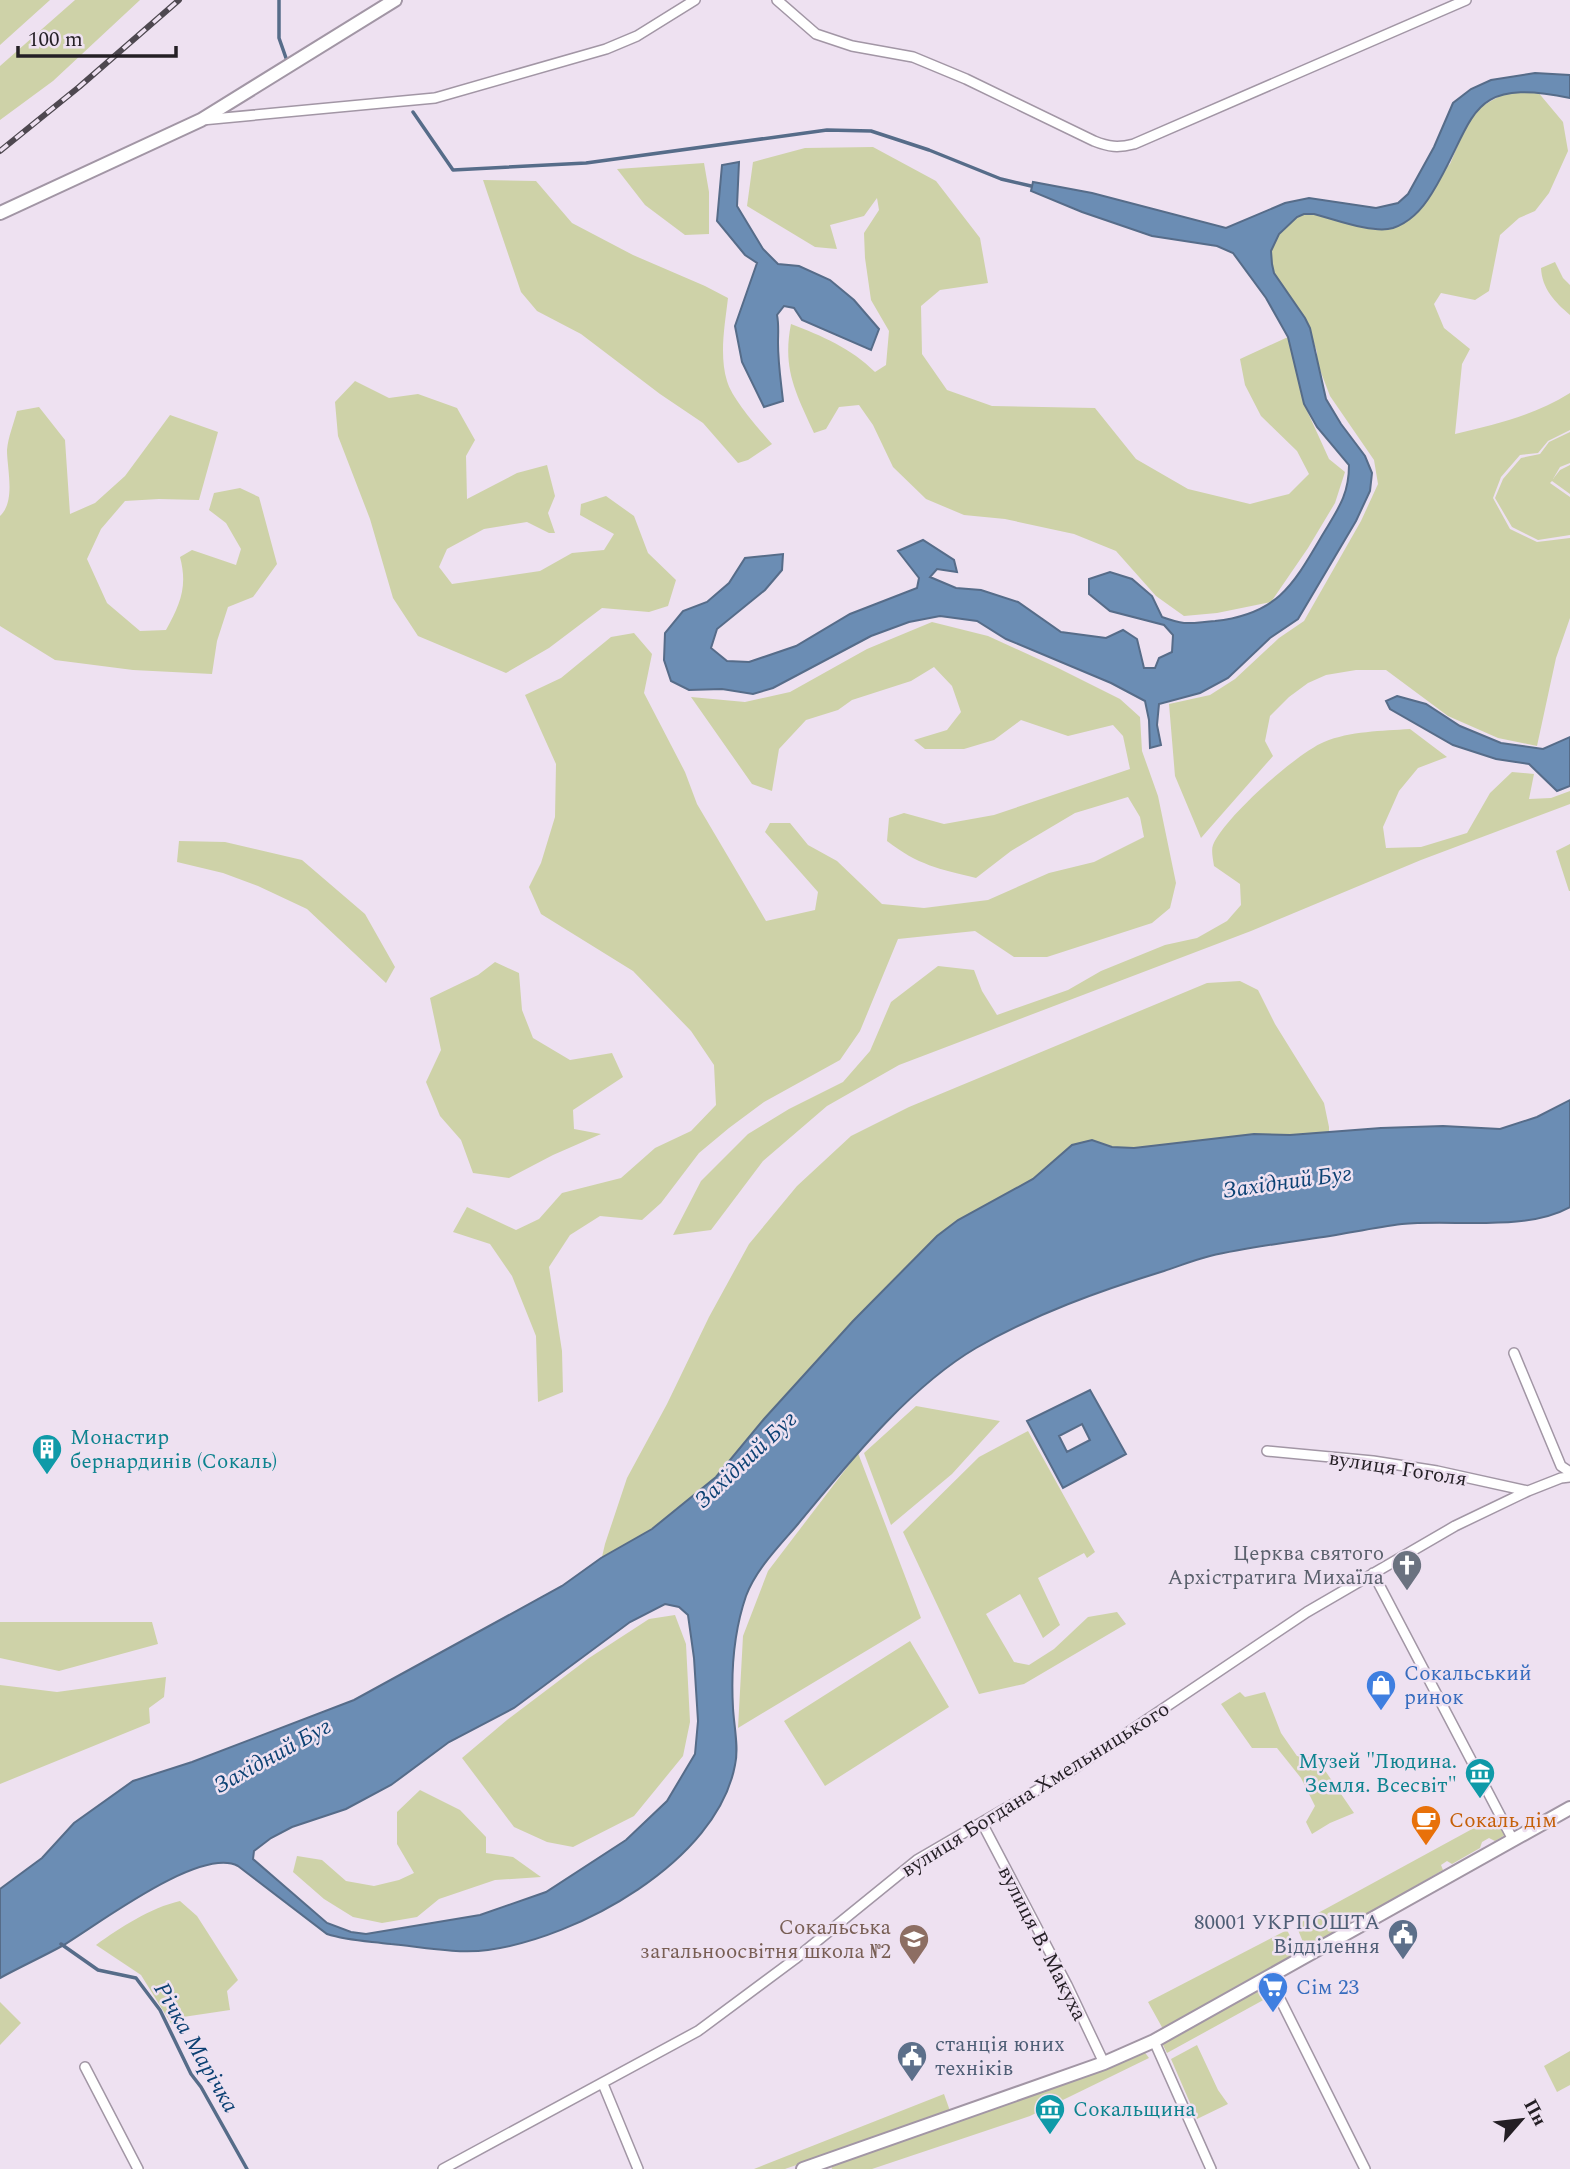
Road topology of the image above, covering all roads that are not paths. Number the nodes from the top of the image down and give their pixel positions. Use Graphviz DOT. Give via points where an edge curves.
graph roads {
  1 [pos="395,0"];
  2 [pos="695,0"];
  3 [pos="777,0"];
  4 [pos="1466,0"];
  5 [pos="201,120"];
  6 [pos="0,213"];
  7 [pos="1514,1353"];
  8 [pos="1267,1451"];
  9 [pos="1570,1474"];
  10 [pos="1528,1491"];
  11 [pos="1373,1573"];
  12 [pos="1570,1808"];
  13 [pos="982,1823"];
  14 [pos="1512,1838"];
  15 [pos="1269,1977"];
  16 [pos="1154,2041"];
  17 [pos="1104,2063"];
  18 [pos="85,2067"];
  19 [pos="603,2084"];
  20 [pos="826,2165"];
  21 [pos="138,2169"];
  22 [pos="443,2169"];
  23 [pos="638,2169"];
  24 [pos="803,2169"];
  25 [pos="1211,2169"];
  26 [pos="1365,2169"];
  1 -- 5 [label="street"];
  2 -- 5 [label="street" via="637,36 606,49 435,98"];
  3 -- 4 [label="street" via="816,34 913,57 1094,141 1120,148"];
  5 -- 6 [label="street"];
  7 -- 9 [label="street" via="1561,1466"];
  8 -- 10 [label="street, вулиця Гоголя" via="1373,1461"];
  9 -- 10 [label="street, вулиця Богдана Хмельницького"];
  10 -- 11 [label="street, вулиця Богдана Хмельницького"];
  11 -- 13 [label="street, вулиця Богдана Хмельницького" via="1307,1612 1075,1768"];
  11 -- 14 [label="street"];
  12 -- 14 [label="street"];
  13 -- 17 [label="street, вулиця В. Макуха"];
  13 -- 19 [label="street, вулиця Богдана Хмельницького" via="917,1860 698,2031"];
  14 -- 15 [label="street"];
  15 -- 16 [label="street"];
  15 -- 26 [label="street"];
  16 -- 17 [label="street"];
  16 -- 25 [label="street"];
  17 -- 20 [label="street"];
  18 -- 21 [label="street"];
  19 -- 22 [label="street, вулиця Богдана Хмельницького"];
  19 -- 23 [label="street"];
  20 -- 24 [label="street"];
}
